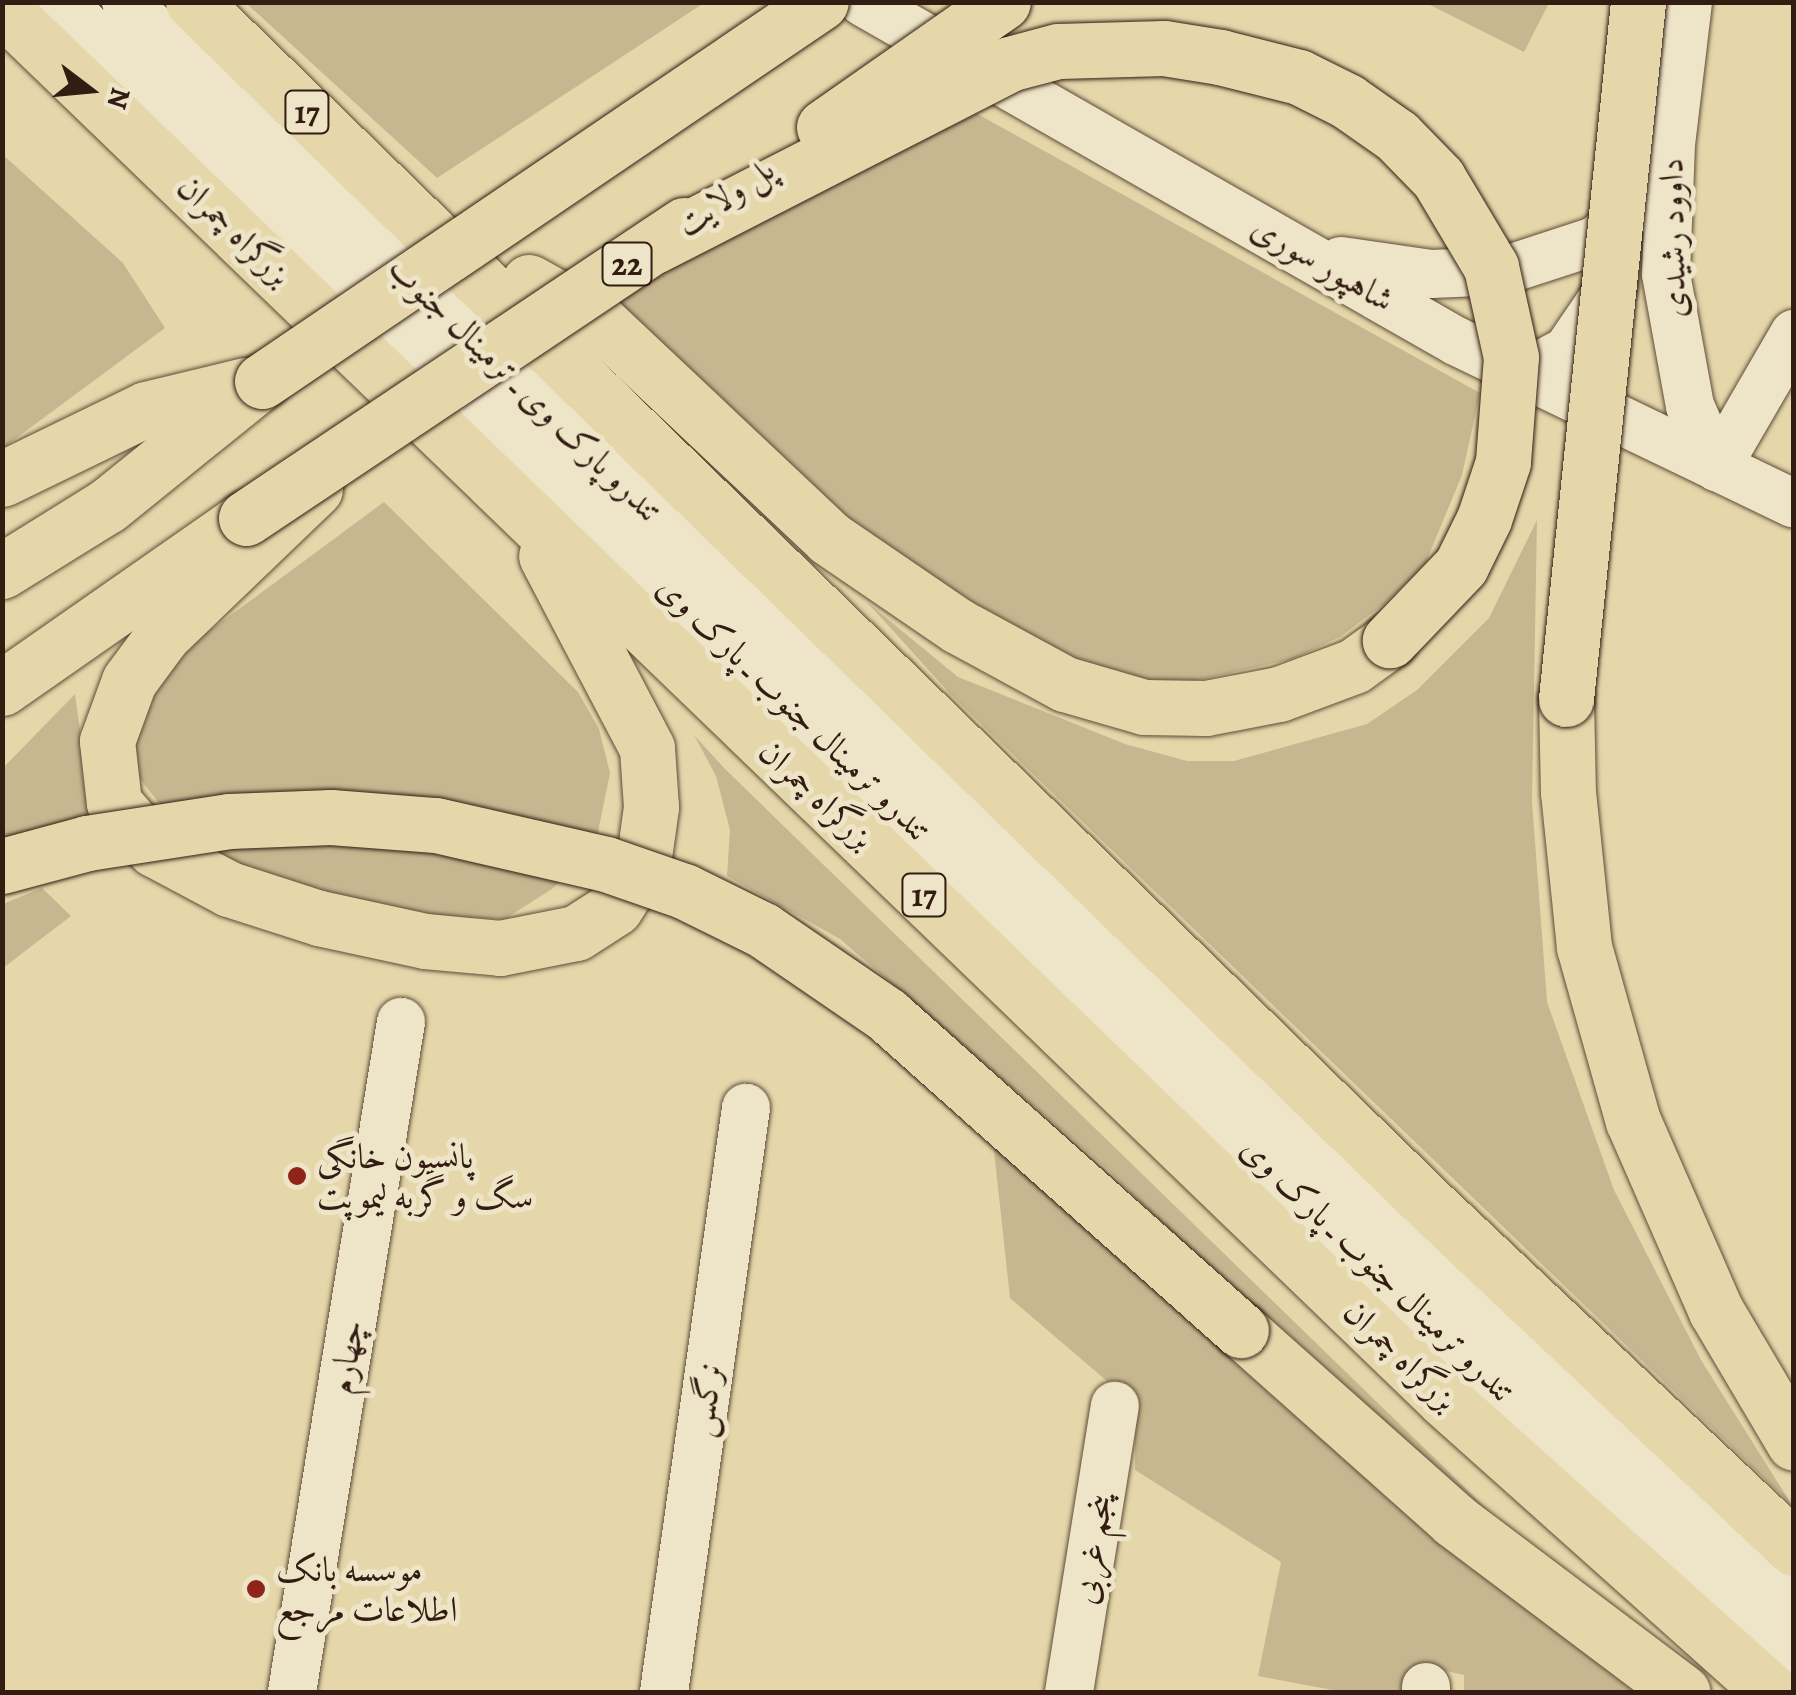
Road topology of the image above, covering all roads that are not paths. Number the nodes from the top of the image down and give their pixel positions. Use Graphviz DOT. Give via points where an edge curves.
graph roads {
  1 [pos="61,2"];
  2 [pos="126,2"];
  3 [pos="193,2"];
  4 [pos="821,2"];
  5 [pos="863,2"];
  6 [pos="1003,2"];
  7 [pos="1638,2"];
  8 [pos="1688,2"];
  9 [pos="2,8"];
  10 [pos="2,42"];
  11 [pos="86,86"];
  12 [pos="1671,144"];
  13 [pos="422,222"];
  14 [pos="654,246"];
  15 [pos="1318,258"];
  16 [pos="1469,276"];
  17 [pos="1794,334"];
  18 [pos="1456,340"];
  19 [pos="1523,374"];
  20 [pos="262,381"];
  21 [pos="370,436"];
  22 [pos="1717,467"];
  23 [pos="2,478"];
  24 [pos="516,501"];
  25 [pos="1794,504"];
  26 [pos="2,571"];
  27 [pos="2,688"];
  28 [pos="2,866"];
  29 [pos="401,1022"];
  30 [pos="746,1108"];
  31 [pos="1115,1406"];
  32 [pos="1794,1442"];
  33 [pos="1794,1548"];
  34 [pos="1794,1604"];
  35 [pos="1794,1657"];
  36 [pos="292,1692"];
  37 [pos="664,1692"];
  38 [pos="1068,1692"];
  39 [pos="1682,1692"];
  40 [pos="1772,1692"];
  1 -- 35 [label="street, تندرو ترمینال جنوب ـ پارک وی" via="1462,1350"];
  2 -- 34 [label="street, تندرو پارک وی ـ ترمینال جنوب" via="1453,1285"];
  3 -- 13 [label="highway, 17"];
  4 -- 20 [label="highway, bridge"];
  5 -- 15 [label="street, شاهپور سوری"];
  6 -- 14 [label="highway, پل ولایت / 22, bridge"];
  7 -- 32 [label="highway, bridge" via="1566,698 1584,947 1634,1120 1716,1311"];
  8 -- 12 [label="street, داوود رشیدی"];
  9 -- 11 [label="highway, بزرگراه چمران / 17"];
  10 -- 11 [label="highway"];
  11 -- 24 [label="highway, بزرگراه چمران / 17"];
  12 -- 16 [label="street" via="1638,204 1596,241"];
  12 -- 19 [label="street" via="1647,222 1614,281 1567,351"];
  12 -- 22 [label="street, داوود رشیدی" via="1666,274 1674,343 1690,406"];
  13 -- 14 [label="highway, bridge" via="599,320 829,538 958,626 1065,684 1144,707 1206,708 1280,694 1354,666 1390,640 1461,566 1503,462 1511,357 1491,267 1438,178 1397,136 1299,77 1164,48 1058,51 1009,64"];
  13 -- 33 [label="highway, 17" via="1416,1191"];
  14 -- 21 [label="highway, پل ولایت / 22, bridge"];
  15 -- 16 [label="street"];
  15 -- 18 [label="street, شاهپور سوری"];
  16 -- 18 [label="street" via="1448,284 1437,302 1440,320"];
  17 -- 22 [label="street"];
  18 -- 19 [label="street, شاهپور سوری"];
  19 -- 22 [label="street, شاهپور سوری"];
  20 -- 23 [label="highway" via="146,409"];
  20 -- 26 [label="highway" via="107,506"];
  21 -- 24 [label="highway" via="163,635 114,712 108,741 114,803 154,849 212,882 320,918 500,948 562,938 615,908 642,864 651,808 647,748"];
  21 -- 27 [label="highway, پل ولایت / 22, bridge"];
  22 -- 25 [label="street, شاهپور سوری"];
  24 -- 40 [label="highway, بزرگراه چمران / 17" via="1445,1400"];
  28 -- 39 [label="highway, bridge" via="87,843 228,821 331,817 453,828 684,890 763,930 886,1015 1454,1520"];
  29 -- 36 [label="street, چهارم"];
  30 -- 37 [label="street, نرگس"];
  31 -- 38 [label="street, پنجم غربی"];
}
